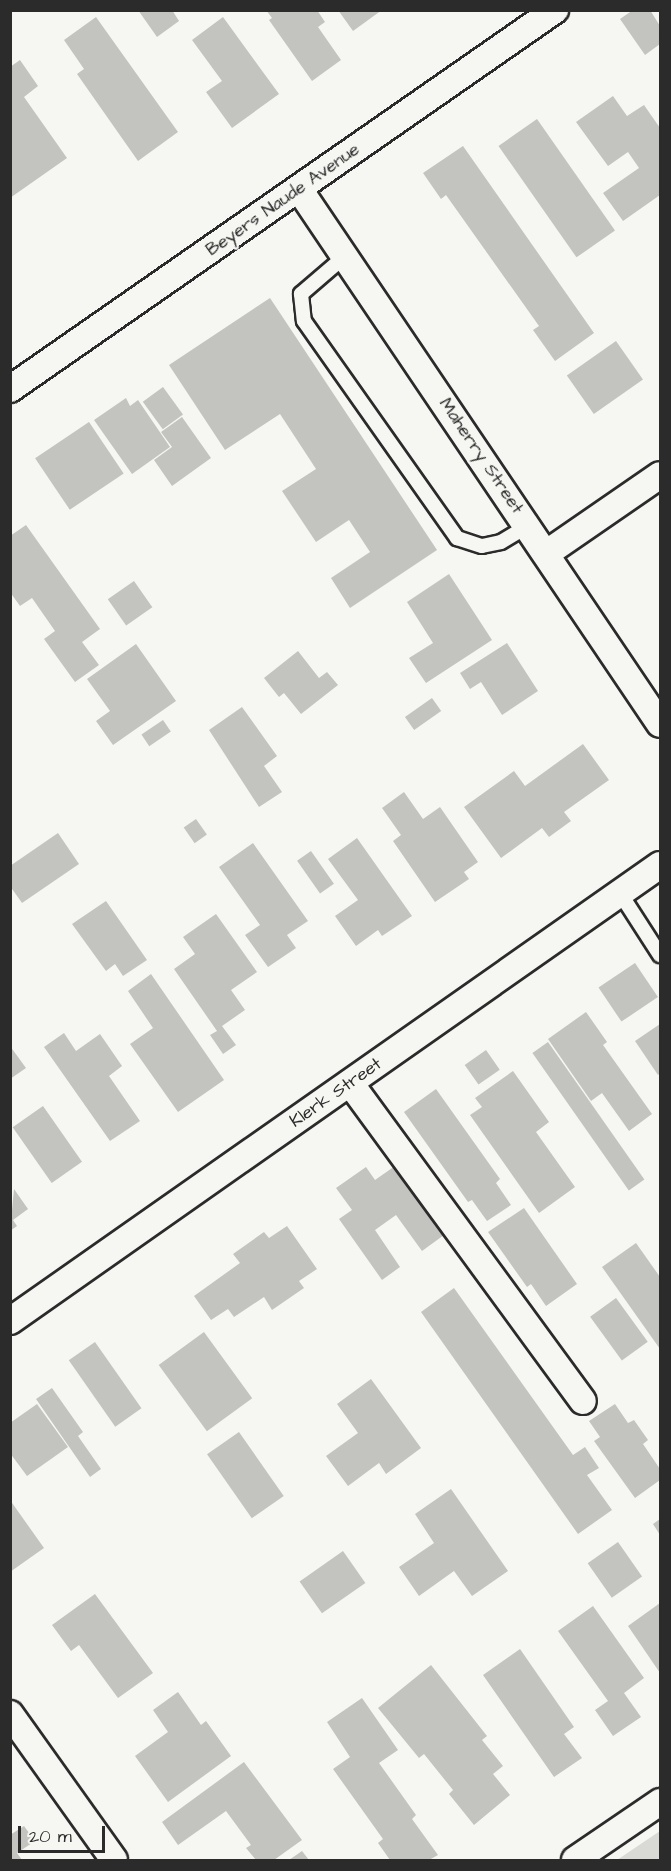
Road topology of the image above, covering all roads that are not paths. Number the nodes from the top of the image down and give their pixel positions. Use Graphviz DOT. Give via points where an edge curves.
graph roads {
  1 [pos="555,10"];
  2 [pos="298,189"];
  3 [pos="344,257"];
  4 [pos="10,389"];
  5 [pos="660,475"];
  6 [pos="528,526"];
  7 [pos="547,553"];
  8 [pos="660,724"];
  9 [pos="660,865"];
  10 [pos="620,894"];
  11 [pos="660,955"];
  12 [pos="350,1083"];
  13 [pos="10,1321"];
  14 [pos="583,1401"];
  15 [pos="10,1714"];
  16 [pos="660,1802"];
  17 [pos="114,1860"];
  18 [pos="575,1860"];
  1 -- 2 [label="street, Beyers Naude Avenue"];
  2 -- 3 [label="street, Maherry Street"];
  2 -- 4 [label="street, Beyers Naude Avenue"];
  3 -- 6 [label="street, Maherry Street"];
  3 -- 6 [label="lane" via="301,294 304,321 457,538 482,546 501,542"];
  5 -- 7 [label="street"];
  6 -- 7 [label="street, Maherry Street"];
  7 -- 8 [label="street, Maherry Street"];
  9 -- 10 [label="street, Klerk Street"];
  10 -- 11 [label="lane"];
  10 -- 12 [label="street, Klerk Street"];
  12 -- 13 [label="street, Klerk Street"];
  12 -- 14 [label="street"];
  15 -- 17 [label="street"];
  16 -- 18 [label="street"];
}
